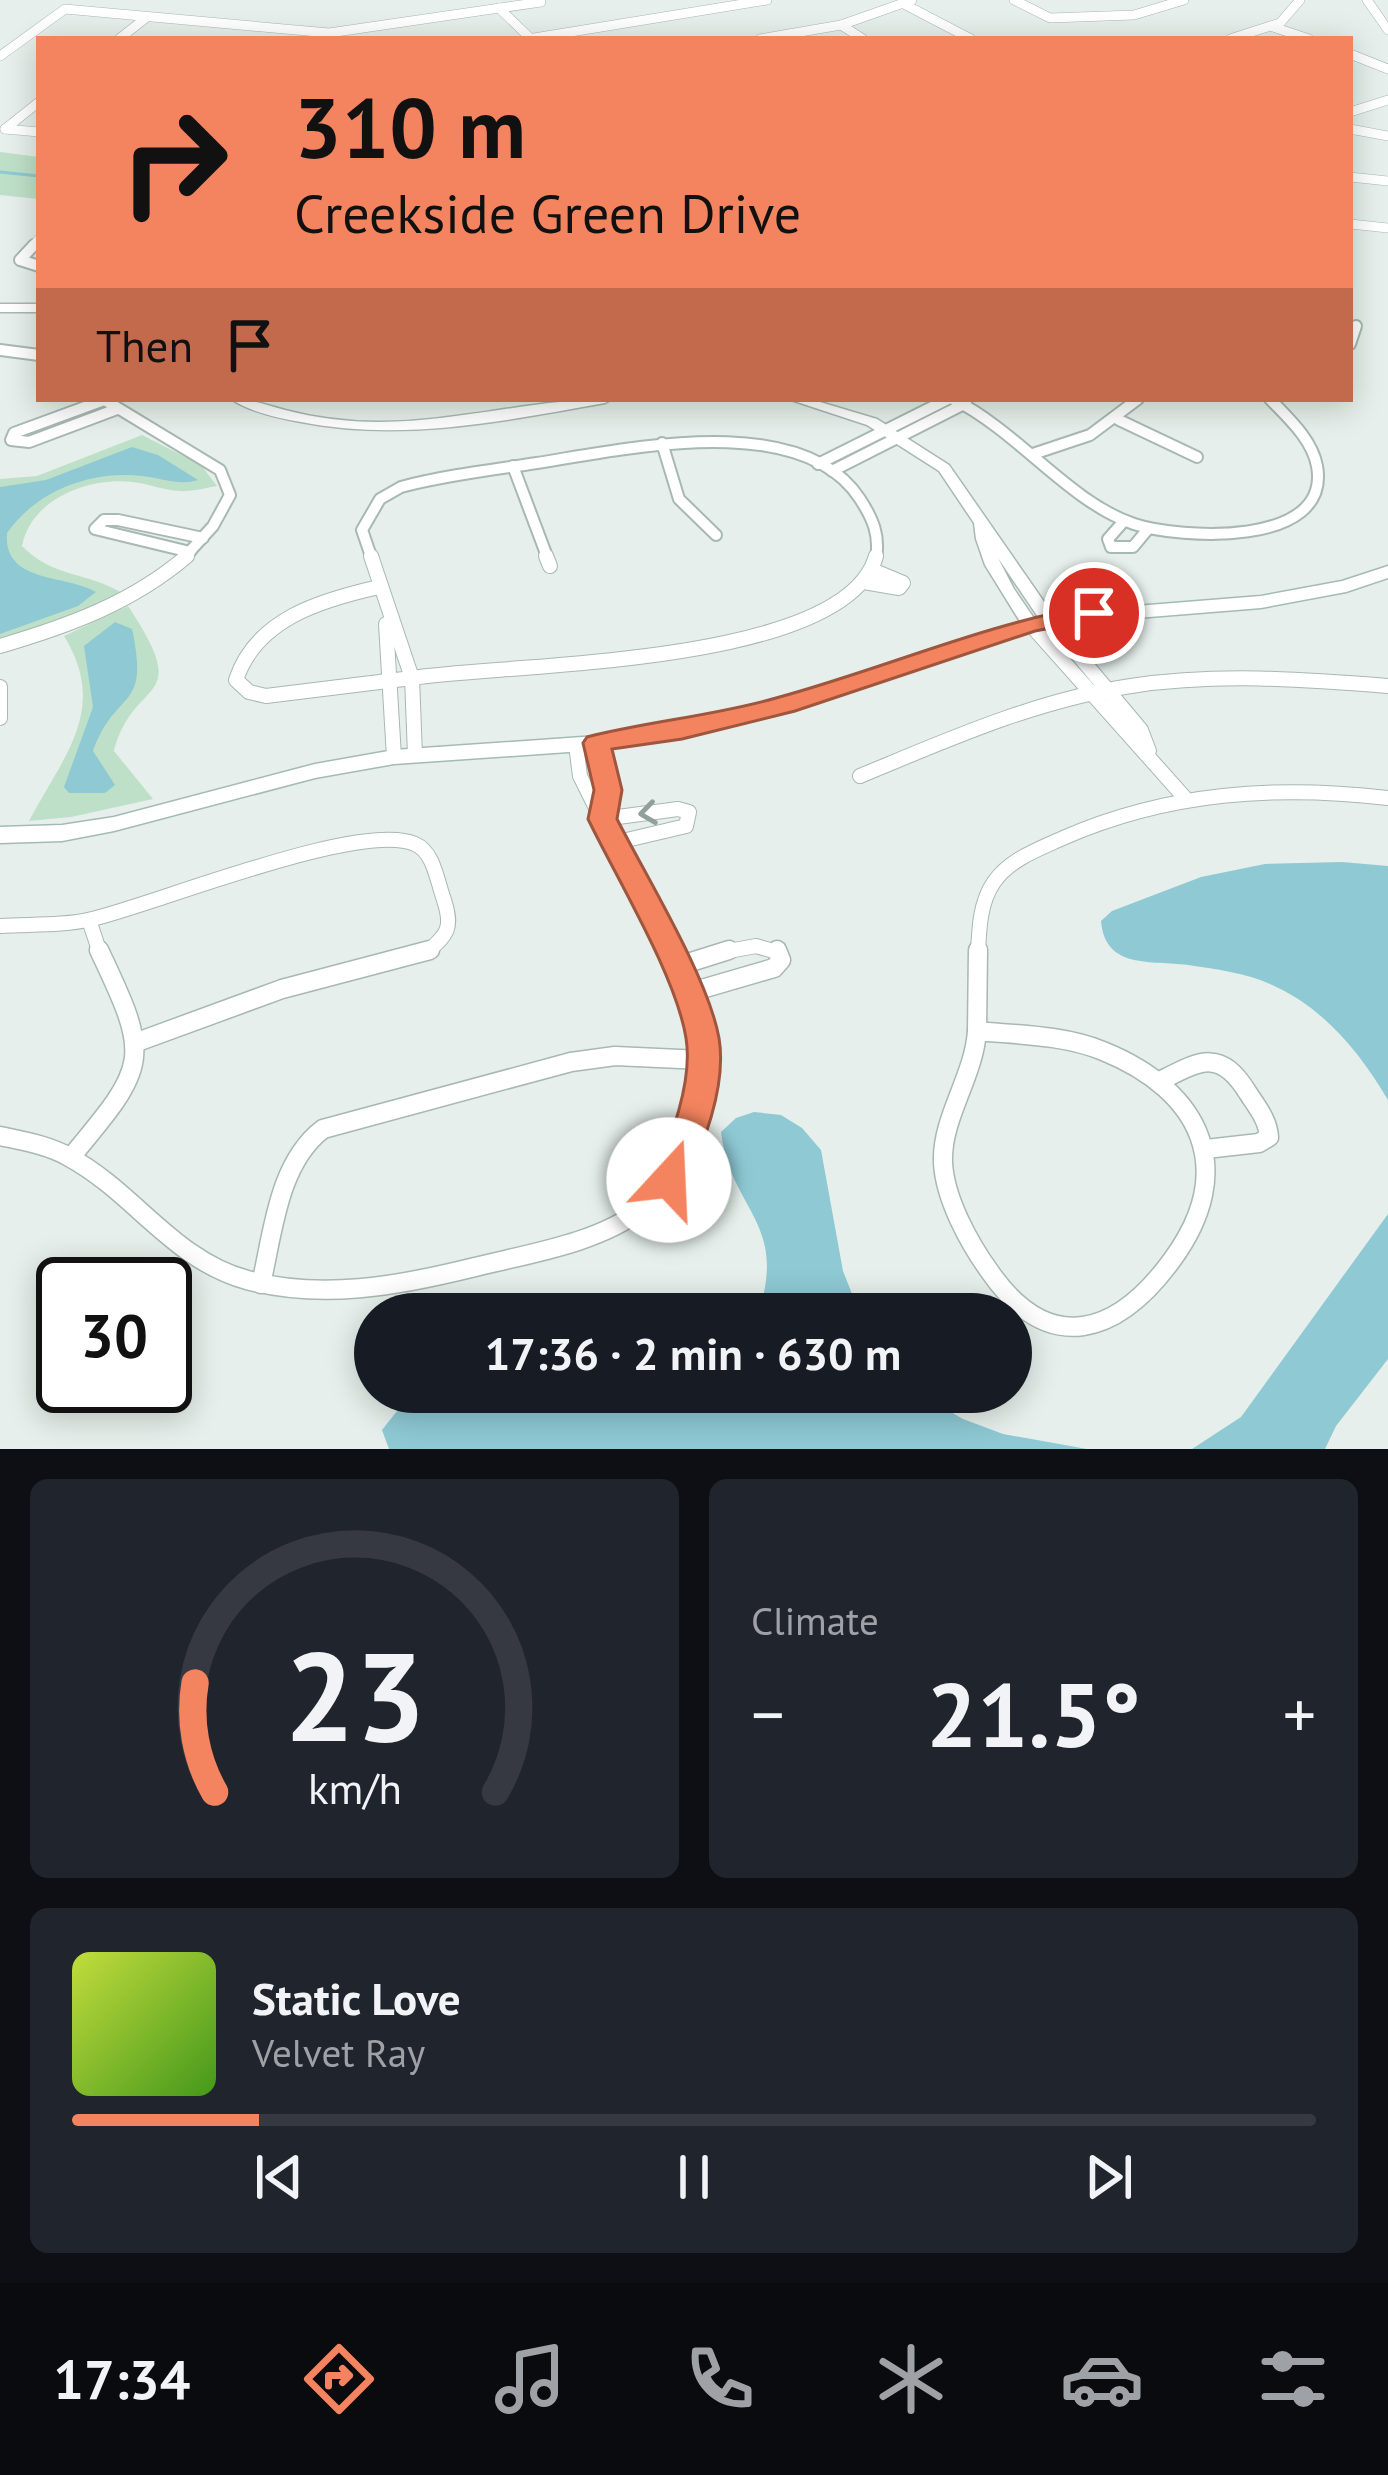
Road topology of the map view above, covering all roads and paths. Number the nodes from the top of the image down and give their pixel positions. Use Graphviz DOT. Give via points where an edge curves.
graph roads {
  1 [pos="765,0"];
  2 [pos="891,0"];
  3 [pos="1014,0"];
  4 [pos="1184,0"];
  5 [pos="1300,0"];
  6 [pos="1366,0"];
  7 [pos="540,1"];
  8 [pos="908,2"];
  9 [pos="500,8"];
  10 [pos="148,17"];
  11 [pos="408,22"];
  12 [pos="231,25"];
  13 [pos="841,26"];
  14 [pos="1273,27"];
  15 [pos="1388,30"];
  16 [pos="416,33"];
  17 [pos="123,36"];
  18 [pos="218,36"];
  19 [pos="314,36"];
  20 [pos="526,36"];
  21 [pos="547,36"];
  22 [pos="779,36"];
  23 [pos="858,36"];
  24 [pos="966,36"];
  25 [pos="1241,36"];
  26 [pos="1301,36"];
  27 [pos="1353,55"];
  28 [pos="0,56"];
  29 [pos="1388,69"];
  30 [pos="1388,100"];
  31 [pos="36,104"];
  32 [pos="1353,111"];
  33 [pos="1353,130"];
  34 [pos="36,132"];
  35 [pos="1388,136"];
  36 [pos="1353,177"];
  37 [pos="1388,181"];
  38 [pos="1353,224"];
  39 [pos="1388,228"];
  40 [pos="36,242"];
  41 [pos="36,265"];
  42 [pos="0,308"];
  43 [pos="36,308"];
  44 [pos="1356,326"];
  45 [pos="1353,335"];
  46 [pos="0,350"];
  47 [pos="36,356"];
  48 [pos="96,402"];
  49 [pos="108,402"];
  50 [pos="248,402"];
  51 [pos="587,402"];
  52 [pos="803,402"];
  53 [pos="955,402"];
  54 [pos="962,402"];
  55 [pos="1135,402"];
  56 [pos="1275,402"];
  57 [pos="117,409"];
  58 [pos="1119,420"];
  59 [pos="1316,427"];
  60 [pos="892,433"];
  61 [pos="662,443"];
  62 [pos="1033,454"];
  63 [pos="1197,457"];
  64 [pos="513,466"];
  65 [pos="825,468"];
  66 [pos="1317,516"];
  67 [pos="1124,520"];
  68 [pos="1148,529"];
  69 [pos="716,535"];
  70 [pos="203,538"];
  71 [pos="190,552"];
  72 [pos="550,566"];
  73 [pos="1388,572"];
  74 [pos="379,587"];
  75 [pos="385,607"];
  76 [pos="1039,621"];
  77 [pos="0,646"];
  78 [pos="412,678"];
  79 [pos="390,680"];
  80 [pos="1388,686"];
  81 [pos="0,687"];
  82 [pos="1110,691"];
  83 [pos="1092,693"];
  84 [pos="0,718"];
  85 [pos="586,744"];
  86 [pos="1149,752"];
  87 [pos="405,756"];
  88 [pos="860,776"];
  89 [pos="1185,798"];
  90 [pos="1388,798"];
  91 [pos="603,819"];
  92 [pos="0,839"];
  93 [pos="614,843"];
  94 [pos="89,920"];
  95 [pos="0,926"];
  96 [pos="675,967"];
  97 [pos="688,993"];
  98 [pos="976,1031"];
  99 [pos="140,1041"];
  100 [pos="702,1060"];
  101 [pos="1158,1082"];
  102 [pos="0,1136"];
  103 [pos="1206,1149"];
  104 [pos="70,1157"];
  105 [pos="261,1284"];
  1 -- 21 [label="street"];
  2 -- 8 [label="street"];
  3 -- 4 [label="street" via="1049,18 1134,15"];
  5 -- 14 [label="street"];
  6 -- 15 [label="street"];
  7 -- 9 [label="street"];
  8 -- 13 [label="street"];
  8 -- 24 [label="street"];
  9 -- 11 [label="street"];
  9 -- 20 [label="street"];
  10 -- 12 [label="street"];
  10 -- 17 [label="street"];
  10 -- 28 [label="street" via="65,9"];
  11 -- 16 [label="street"];
  11 -- 19 [label="street"];
  12 -- 18 [label="street"];
  12 -- 19 [label="street"];
  13 -- 22 [label="street"];
  13 -- 23 [label="street"];
  14 -- 25 [label="street"];
  14 -- 26 [label="street"];
  27 -- 29 [label="street"];
  30 -- 32 [label="street"];
  31 -- 34 [label="street" via="5,129"];
  33 -- 35 [label="street"];
  36 -- 37 [label="street"];
  38 -- 39 [label="street"];
  40 -- 41 [label="street" via="20,260"];
  42 -- 43 [label="street"];
  44 -- 45 [label="street"];
  46 -- 47 [label="street"];
  48 -- 57 [label="street" via="11,440 29,442"];
  49 -- 57 [label="street"];
  50 -- 51 [label="street" via="308,421 402,427"];
  52 -- 60 [label="street"];
  53 -- 60 [label="street"];
  54 -- 62 [label="street"];
  55 -- 58 [label="street"];
  56 -- 59 [label="street"];
  57 -- 70 [label="street" via="229,482 224,511"];
  58 -- 62 [label="street"];
  58 -- 63 [label="street"];
  60 -- 65 [label="street"];
  60 -- 76 [label="street" via="944,468 981,525 1000,584"];
  61 -- 64 [label="street"];
  61 -- 65 [label="street" via="748,443"];
  61 -- 69 [label="street" via="679,499"];
  62 -- 67 [label="street" via="1077,496"];
  64 -- 72 [label="street"];
  64 -- 74 [label="street" via="430,478 380,499 362,530"];
  65 -- 78 [label="street" via="860,496 878,536 868,576 810,614 686,651"];
  66 -- 68 [label="street" via="1253,537"];
  67 -- 68 [label="street"];
  67 -- 68 [label="street" via="1108,539 1111,547 1133,547"];
  70 -- 71 [label="street"];
  70 -- 71 [label="street" via="118,520 94,530"];
  71 -- 77 [label="street" via="113,606"];
  73 -- 76 [label="main road" via="1261,602"];
  74 -- 75 [label="street"];
  74 -- 79 [label="street" via="280,624 248,653 236,680 260,696"];
  75 -- 78 [label="street"];
  75 -- 79 [label="street"];
  76 -- 82 [label="street"];
  76 -- 83 [label="street"];
  76 -- 85 [label="main road" via="785,705"];
  78 -- 79 [label="street"];
  78 -- 87 [label="street"];
  79 -- 87 [label="street"];
  80 -- 82 [label="street" via="1252,677"];
  81 -- 84 [label="street"];
  82 -- 83 [label="street"];
  82 -- 86 [label="street"];
  83 -- 86 [label="street"];
  83 -- 88 [label="street" via="994,721"];
  85 -- 87 [label="main road"];
  85 -- 91 [label="street" via="608,790"];
  85 -- 91 [label="street" via="580,776"];
  86 -- 89 [label="street"];
  87 -- 92 [label="main road" via="315,771 117,833 60,843"];
  89 -- 90 [label="street" via="1296,789"];
  89 -- 98 [label="street" via="1092,824 1000,875 983,913"];
  91 -- 93 [label="street"];
  93 -- 91 [label="street, one-way" via="675,831 689,812"];
  93 -- 96 [label="street"];
  94 -- 95 [label="street"];
  94 -- 99 [label="street"];
  94 -- 99 [label="street" via="274,862 388,839 422,848 440,885 451,922 425,954 282,988"];
  96 -- 97 [label="street"];
  96 -- 97 [label="street" via="755,945 780,951 774,968"];
  97 -- 100 [label="street"];
  98 -- 101 [label="street" via="1099,1048"];
  98 -- 103 [label="street" via="944,1146 946,1185 981,1265 1002,1294 1040,1317 1084,1324 1113,1319 1142,1300 1196,1228 1210,1183"];
  99 -- 104 [label="street" via="122,1094"];
  100 -- 105 [label="street" via="669,1180 645,1207 592,1235 360,1289"];
  100 -- 105 [label="street" via="572,1062 317,1132 290,1174"];
  101 -- 103 [label="street" via="1193,1120"];
  101 -- 103 [label="street" via="1197,1060 1228,1064 1269,1137"];
  102 -- 104 [label="street"];
  104 -- 105 [label="street" via="191,1256"];
}
